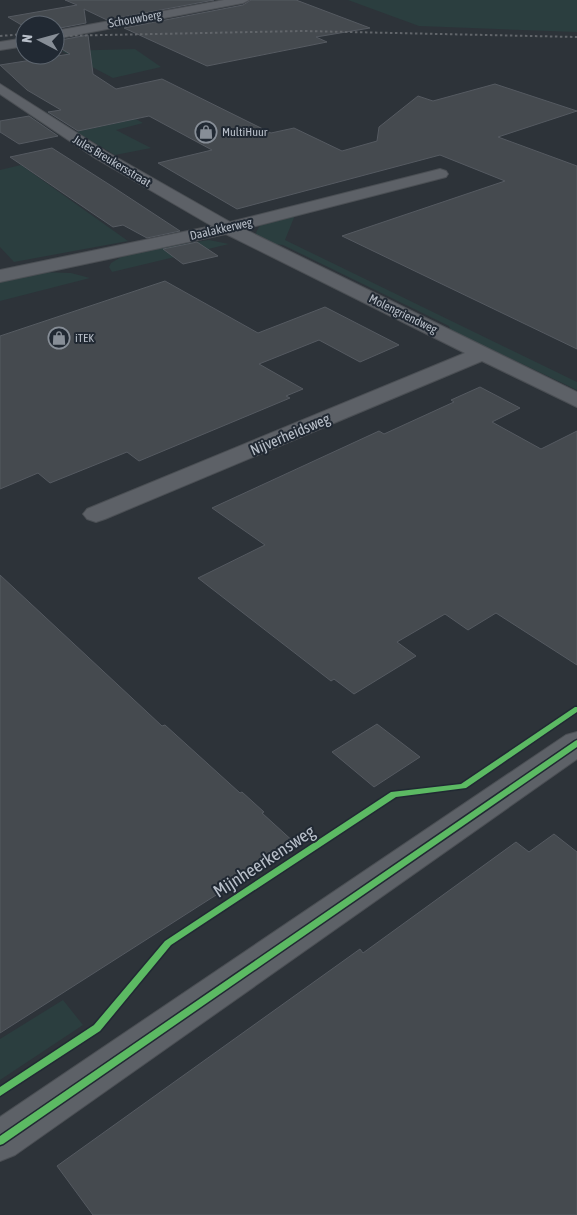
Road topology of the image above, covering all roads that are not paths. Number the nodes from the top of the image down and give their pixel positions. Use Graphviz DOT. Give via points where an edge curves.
graph roads {
  1 [pos="243,0"];
  2 [pos="65,31"];
  3 [pos="15,44"];
  4 [pos="0,46"];
  5 [pos="0,88"];
  6 [pos="20,103"];
  7 [pos="0,107"];
  8 [pos="440,174"];
  9 [pos="228,228"];
  10 [pos="0,276"];
  11 [pos="483,353"];
  12 [pos="577,400"];
  13 [pos="96,514"];
  14 [pos="577,742"];
  15 [pos="0,1141"];
  1 -- 2 [label="street, Schouwberg"];
  3 -- 4 [label="street"];
  5 -- 6 [label="street, Jules Breukersstraat"];
  6 -- 7 [label="street"];
  6 -- 9 [label="street, Jules Breukersstraat" via="101,156"];
  8 -- 9 [label="street, Daalakkerweg"];
  9 -- 10 [label="street, Daalakkerweg"];
  9 -- 11 [label="street, Molengriendweg"];
  11 -- 12 [label="street, Molengriendweg"];
  11 -- 13 [label="street, Nijverheidsweg"];
  14 -- 15 [label="street"];
}
